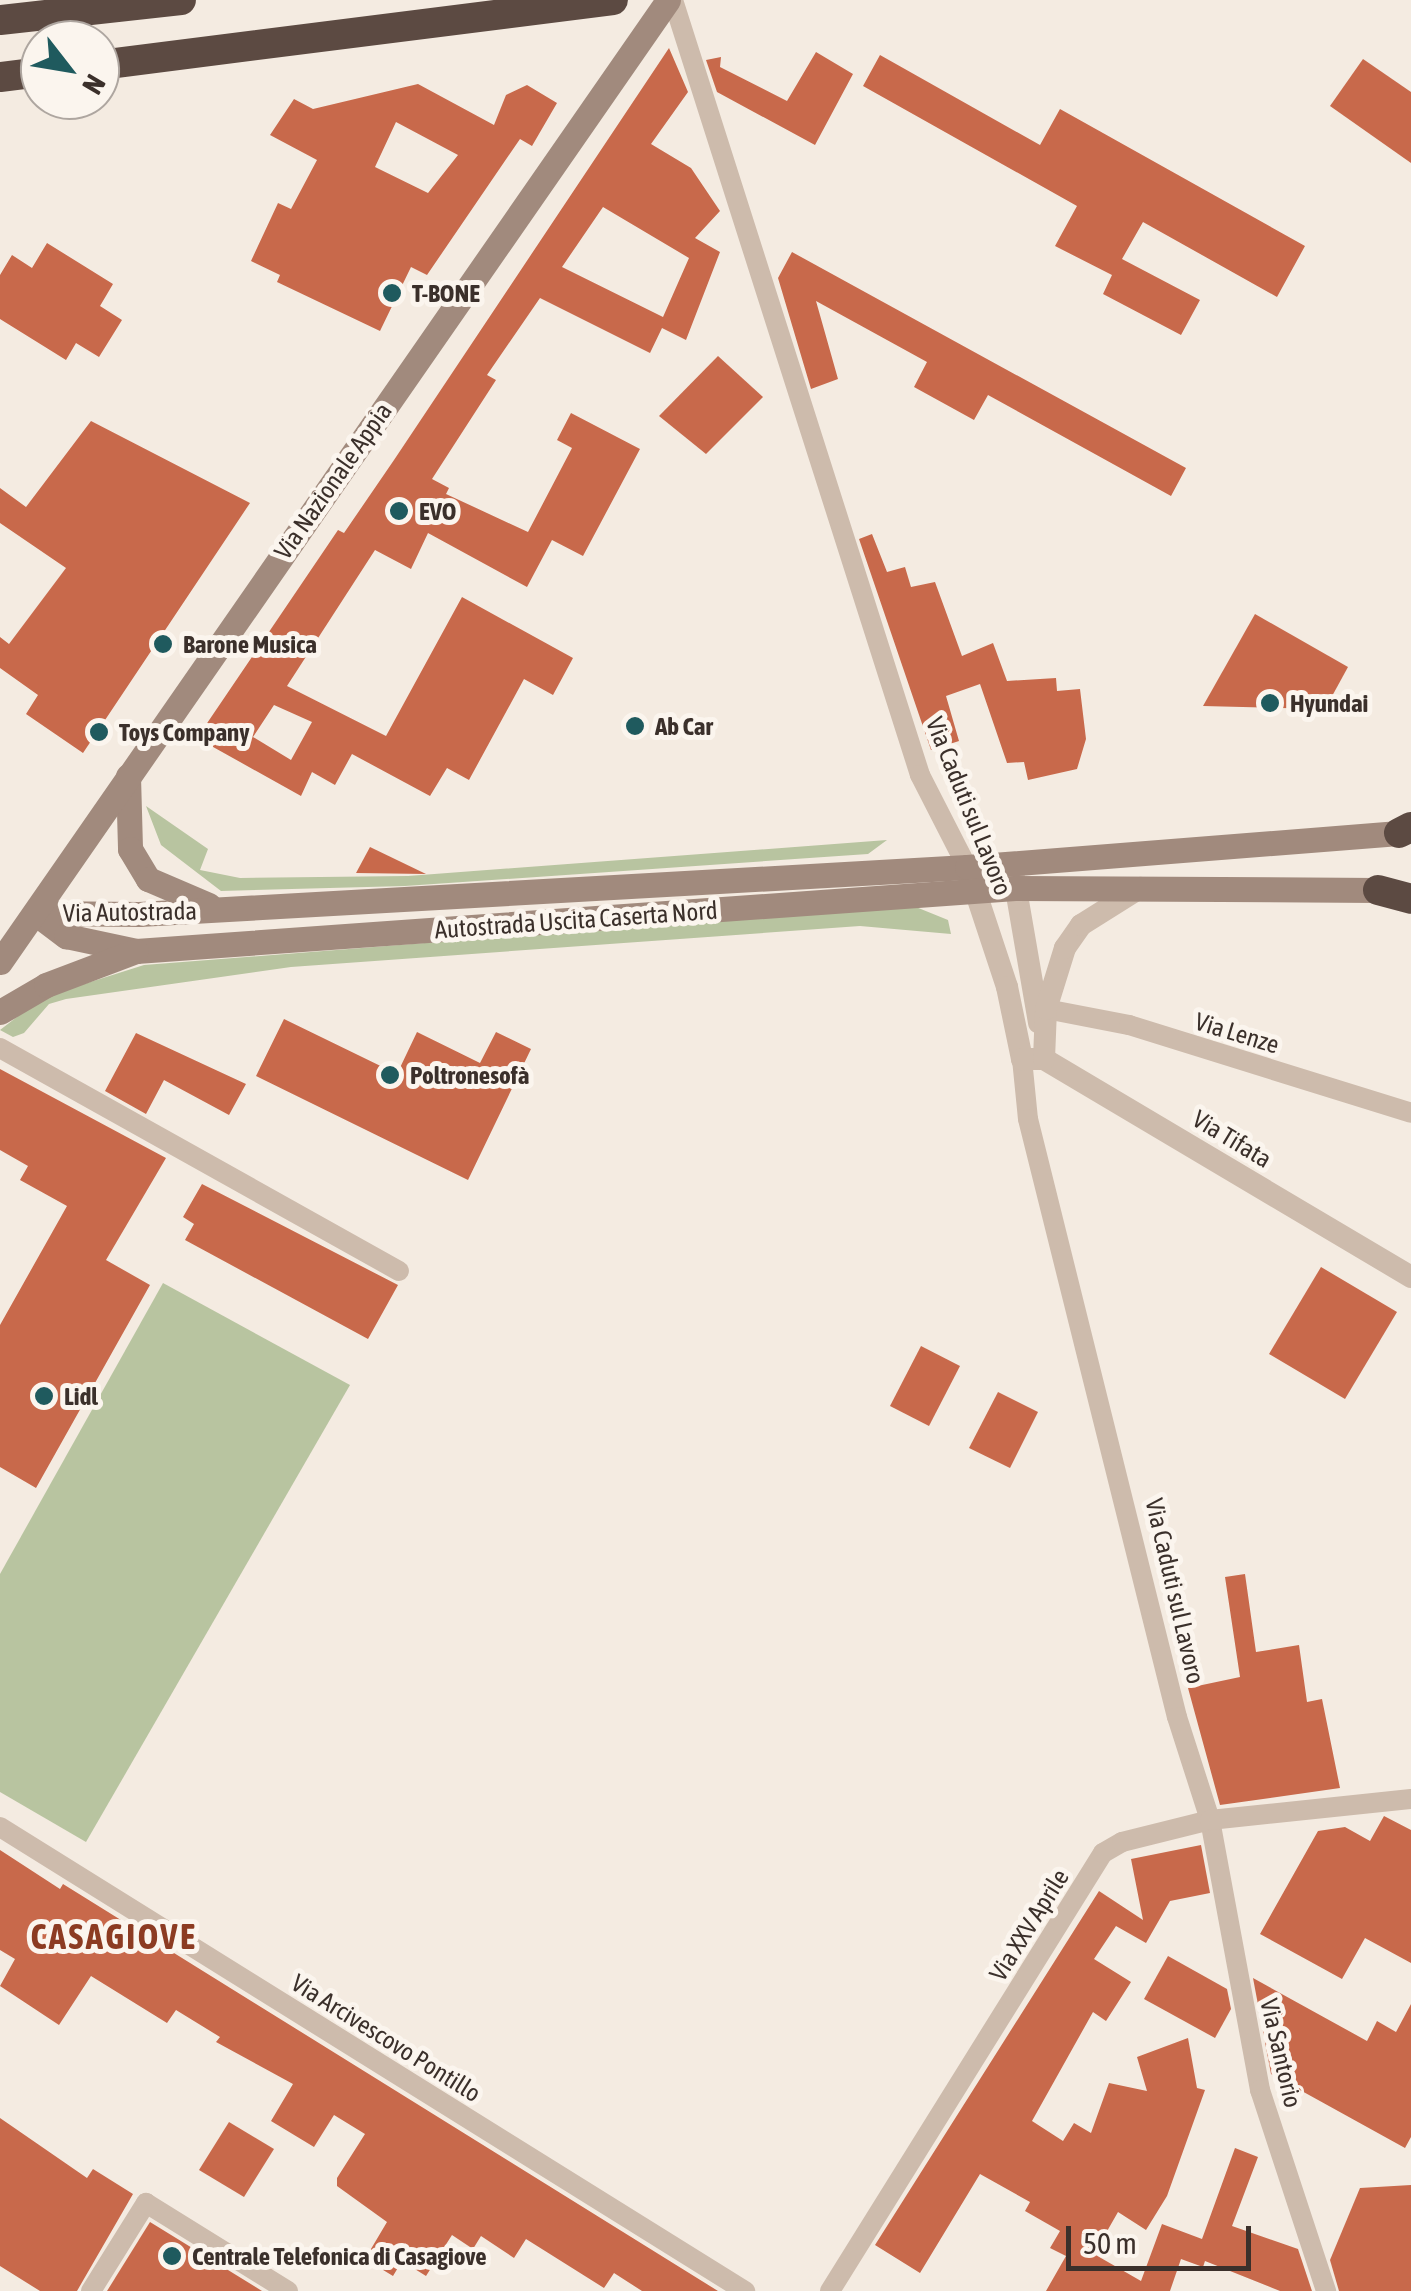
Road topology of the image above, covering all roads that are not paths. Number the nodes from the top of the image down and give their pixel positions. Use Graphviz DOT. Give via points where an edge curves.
graph roads {
  1 [pos="180,0"];
  2 [pos="614,0"];
  3 [pos="671,0"];
  4 [pos="0,20"];
  5 [pos="120,62"];
  6 [pos="128,775"];
  7 [pos="1410,832"];
  8 [pos="997,879"];
  9 [pos="1140,888"];
  10 [pos="1378,890"];
  11 [pos="1411,895"];
  12 [pos="229,909"];
  13 [pos="35,912"];
  14 [pos="136,951"];
  15 [pos="0,962"];
  16 [pos="1032,982"];
  17 [pos="1007,986"];
  18 [pos="1046,1009"];
  19 [pos="0,1012"];
  20 [pos="0,1048"];
  21 [pos="1036,1051"];
  22 [pos="1411,1113"];
  23 [pos="399,1271"];
  24 [pos="1411,1278"];
  25 [pos="1411,1799"];
  26 [pos="1210,1820"];
  27 [pos="3,1835"];
  28 [pos="91,2291"];
  29 [pos="288,2291"];
  30 [pos="746,2291"];
  31 [pos="830,2291"];
  32 [pos="1326,2291"];
  1 -- 4 [label="highway"];
  2 -- 5 [label="highway"];
  3 -- 6 [label="main road, Via Nazionale Appia"];
  3 -- 8 [label="street, Via Caduti sul Lavoro" via="920,774"];
  6 -- 12 [label="main road, Via Autostrada" via="130,848 148,879 188,900"];
  6 -- 13 [label="main road, Via Nazionale Appia"];
  7 -- 8 [label="main road, Autostrada Uscita Caserta Nord" via="1147,851"];
  8 -- 9 [label="main road, Autostrada Uscita Caserta Nord"];
  8 -- 12 [label="main road, Autostrada Uscita Caserta Nord"];
  8 -- 14 [label="main road, Autostrada Uscita Caserta Nord"];
  8 -- 16 [label="street"];
  8 -- 17 [label="street, Via Caduti sul Lavoro" via="986,921"];
  9 -- 10 [label="main road, Autostrada Uscita Caserta Nord"];
  9 -- 18 [label="street" via="1081,924"];
  10 -- 11 [label="highway"];
  12 -- 13 [label="main road, Via Autostrada"];
  13 -- 14 [label="main road, Via Autostrada" via="66,936"];
  13 -- 15 [label="main road, Via Nazionale Appia"];
  14 -- 19 [label="main road, Via Autostrada" via="46,985"];
  16 -- 17 [label="street"];
  16 -- 21 [label="street"];
  17 -- 21 [label="street, Via Caduti sul Lavoro"];
  18 -- 21 [label="street"];
  18 -- 22 [label="street, Via Lenze" via="1129,1025"];
  20 -- 23 [label="street"];
  21 -- 24 [label="street, Via Tifata"];
  21 -- 26 [label="street, Via Caduti sul Lavoro" via="1022,1092 1038,1135 1176,1717"];
  25 -- 26 [label="street, Via XXV Aprile"];
  26 -- 31 [label="street, Via XXV Aprile" via="1122,1842 1103,1854"];
  26 -- 32 [label="street, Via Santorio" via="1260,2090"];
  27 -- 30 [label="street, Via Arcivescovo Pontillo"];
  28 -- 29 [label="street" via="146,2203"];
}
